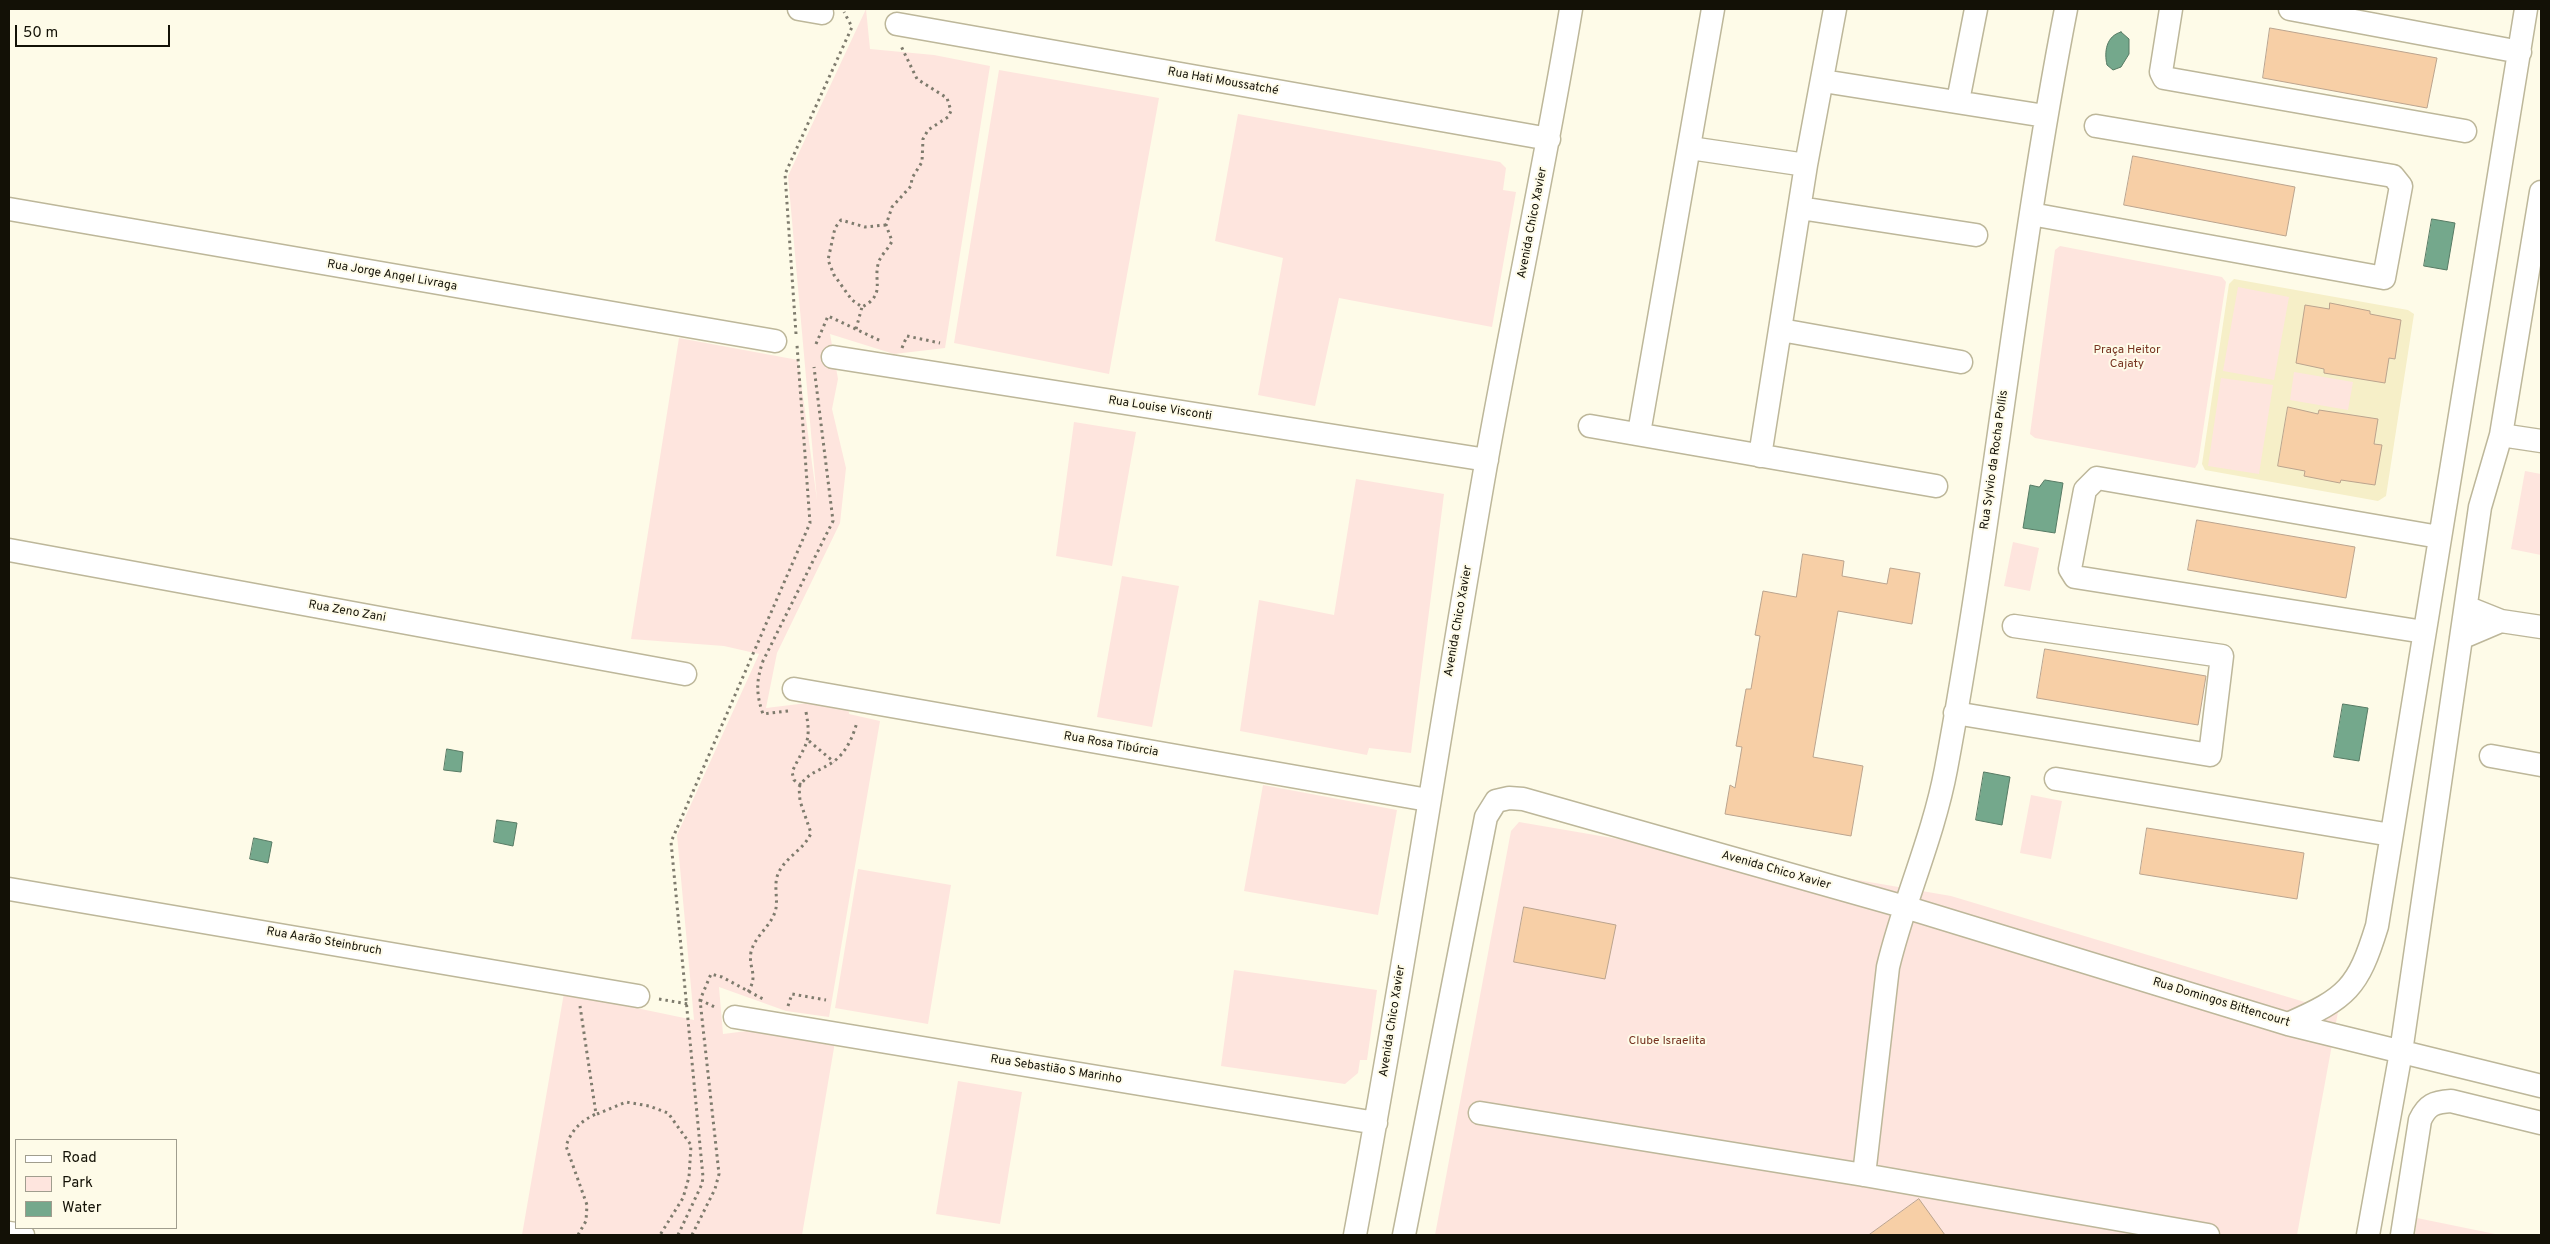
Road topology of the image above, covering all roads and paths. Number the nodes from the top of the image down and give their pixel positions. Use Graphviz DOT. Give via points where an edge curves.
graph roads {
  1 [pos="799,9"];
  2 [pos="1571,9"];
  3 [pos="1714,9"];
  4 [pos="1835,9"];
  5 [pos="1976,9"];
  6 [pos="2066,9"];
  7 [pos="2171,9"];
  8 [pos="2290,9"];
  9 [pos="2526,9"];
  10 [pos="832,11"];
  11 [pos="896,24"];
  12 [pos="2520,52"];
  13 [pos="1823,80"];
  14 [pos="1958,101"];
  15 [pos="2045,116"];
  16 [pos="2096,126"];
  17 [pos="2465,131"];
  18 [pos="1550,139"];
  19 [pos="1690,148"];
  20 [pos="1806,165"];
  21 [pos="2541,192"];
  22 [pos="1800,208"];
  23 [pos="9,209"];
  24 [pos="2031,214"];
  25 [pos="886,225"];
  26 [pos="1976,235"];
  27 [pos="2534,282"];
  28 [pos="862,307"];
  29 [pos="856,329"];
  30 [pos="1781,330"];
  31 [pos="775,341"];
  32 [pos="940,343"];
  33 [pos="888,345"];
  34 [pos="896,349"];
  35 [pos="820,357"];
  36 [pos="1961,362"];
  37 [pos="1590,426"];
  38 [pos="1639,433"];
  39 [pos="2501,435"];
  40 [pos="2541,441"];
  41 [pos="1760,456"];
  42 [pos="1487,460"];
  43 [pos="1936,486"];
  44 [pos="2439,537"];
  45 [pos="9,550"];
  46 [pos="2466,607"];
  47 [pos="2501,620"];
  48 [pos="2014,626"];
  49 [pos="2541,627"];
  50 [pos="2424,632"];
  51 [pos="2462,638"];
  52 [pos="686,674"];
  53 [pos="794,689"];
  54 [pos="1955,714"];
  55 [pos="850,721"];
  56 [pos="857,722"];
  57 [pos="866,724"];
  58 [pos="809,741"];
  59 [pos="2491,756"];
  60 [pos="834,762"];
  61 [pos="2541,766"];
  62 [pos="2056,779"];
  63 [pos="801,785"];
  64 [pos="1428,800"];
  65 [pos="2391,835"];
  66 [pos="9,889"];
  67 [pos="1905,907"];
  68 [pos="577,986"];
  69 [pos="748,992"];
  70 [pos="638,996"];
  71 [pos="764,999"];
  72 [pos="826,1000"];
  73 [pos="688,1004"];
  74 [pos="781,1007"];
  75 [pos="735,1017"];
  76 [pos="2288,1024"];
  77 [pos="2401,1052"];
  78 [pos="2541,1086"];
  79 [pos="1480,1113"];
  80 [pos="596,1114"];
  81 [pos="1376,1123"];
  82 [pos="2541,1123"];
  83 [pos="1864,1175"];
  84 [pos="9,1233"];
  85 [pos="23,1235"];
  86 [pos="578,1235"];
  87 [pos="660,1235"];
  88 [pos="678,1235"];
  89 [pos="692,1235"];
  90 [pos="1355,1235"];
  91 [pos="1404,1235"];
  92 [pos="2208,1235"];
  93 [pos="2368,1235"];
  94 [pos="2402,1235"];
  1 -- 10 [label="street"];
  2 -- 18 [label="street, Avenida Chico Xavier"];
  3 -- 19 [label="street"];
  4 -- 13 [label="street"];
  5 -- 14 [label="street"];
  6 -- 15 [label="street, Rua Sylvio da Rocha Pollis"];
  7 -- 17 [label="street" via="2161,72 2164,78"];
  8 -- 12 [label="street"];
  9 -- 12 [label="street"];
  10 -- 73 [label="path" via="849,18 852,27 784,181 810,523 673,834 671,842"];
  11 -- 18 [label="street, Rua Hati Moussatché"];
  11 -- 25 [label="path" via="902,52 913,73 917,79 948,98 951,111 923,138 922,162 911,186 892,207"];
  12 -- 44 [label="street"];
  13 -- 14 [label="street"];
  13 -- 20 [label="street"];
  14 -- 15 [label="street"];
  15 -- 24 [label="street, Rua Sylvio da Rocha Pollis"];
  16 -- 24 [label="street" via="2393,176 2401,186 2384,278"];
  18 -- 42 [label="street, Avenida Chico Xavier"];
  19 -- 20 [label="street"];
  19 -- 38 [label="street"];
  20 -- 22 [label="street"];
  21 -- 27 [label="street"];
  22 -- 26 [label="street"];
  22 -- 30 [label="street"];
  23 -- 31 [label="street, Rua Jorge Angel Livraga"];
  24 -- 54 [label="street, Rua Sylvio da Rocha Pollis"];
  25 -- 28 [label="path" via="892,241 879,261 876,295"];
  25 -- 28 [label="path" via="865,227 841,220 835,228 828,260 831,270 852,300"];
  27 -- 39 [label="street"];
  28 -- 29 [label="path"];
  29 -- 33 [label="path"];
  29 -- 35 [label="path" via="828,316 819,333"];
  30 -- 36 [label="street"];
  30 -- 41 [label="street"];
  32 -- 34 [label="path" via="907,336 902,349"];
  35 -- 42 [label="street, Rua Louise Visconti"];
  35 -- 58 [label="path" via="833,521 757,678 757,696 763,714 806,708"];
  37 -- 38 [label="street"];
  38 -- 41 [label="street"];
  39 -- 40 [label="street"];
  39 -- 46 [label="street" via="2480,507"];
  41 -- 43 [label="street"];
  42 -- 64 [label="street, Avenida Chico Xavier"];
  44 -- 50 [label="street"];
  44 -- 50 [label="street" via="2097,478 2085,490 2070,569 2075,577"];
  45 -- 52 [label="street, Rua Zeno Zani"];
  46 -- 47 [label="street"];
  46 -- 51 [label="street"];
  47 -- 49 [label="street"];
  47 -- 51 [label="street"];
  48 -- 54 [label="street" via="2222,656 2210,755"];
  50 -- 65 [label="street"];
  51 -- 77 [label="street"];
  53 -- 64 [label="street, Rua Rosa Tibúrcia"];
  54 -- 67 [label="street, Rua Sylvio da Rocha Pollis" via="1937,809"];
  55 -- 56 [label="path"];
  56 -- 57 [label="path"];
  56 -- 60 [label="path" via="845,750"];
  58 -- 60 [label="path"];
  58 -- 63 [label="path" via="792,772 794,780"];
  59 -- 61 [label="street"];
  60 -- 63 [label="path" via="814,770"];
  62 -- 65 [label="street"];
  63 -- 69 [label="path" via="800,801 811,833 778,874 775,913 751,952 754,982"];
  64 -- 81 [label="street, Avenida Chico Xavier"];
  65 -- 76 [label="street" via="2377,926 2366,961 2350,987 2326,1007"];
  66 -- 68 [label="street, Rua Aarão Steinbruch"];
  67 -- 76 [label="street, Rua Domingos Bittencourt"];
  67 -- 83 [label="street, Rua Sylvio da Rocha Pollis" via="1888,967"];
  67 -- 91 [label="street, Avenida Chico Xavier" via="1523,799 1509,798 1496,802 1486,817"];
  68 -- 70 [label="street, Rua Aarão Steinbruch"];
  68 -- 80 [label="path"];
  69 -- 71 [label="path"];
  69 -- 89 [label="path" via="722,976 711,974 700,1000 719,1174"];
  70 -- 73 [label="path"];
  72 -- 74 [label="path" via="792,994 787,1006"];
  73 -- 88 [label="path" via="703,1177"];
  75 -- 81 [label="street, Rua Sebastião S Marinho"];
  76 -- 77 [label="street, Rua Domingos Bittencourt"];
  77 -- 78 [label="street, Rua Domingos Bittencourt"];
  77 -- 93 [label="street"];
  79 -- 83 [label="street"];
  80 -- 86 [label="path" via="582,1120 566,1146 587,1205 586,1221"];
  80 -- 87 [label="path" via="626,1102 650,1106 668,1113 691,1145 689,1177 683,1198"];
  81 -- 90 [label="street, Avenida Chico Xavier"];
  82 -- 94 [label="street" via="2451,1101 2435,1102 2426,1109 2420,1120"];
  83 -- 92 [label="street"];
  84 -- 85 [label="street"];
}
